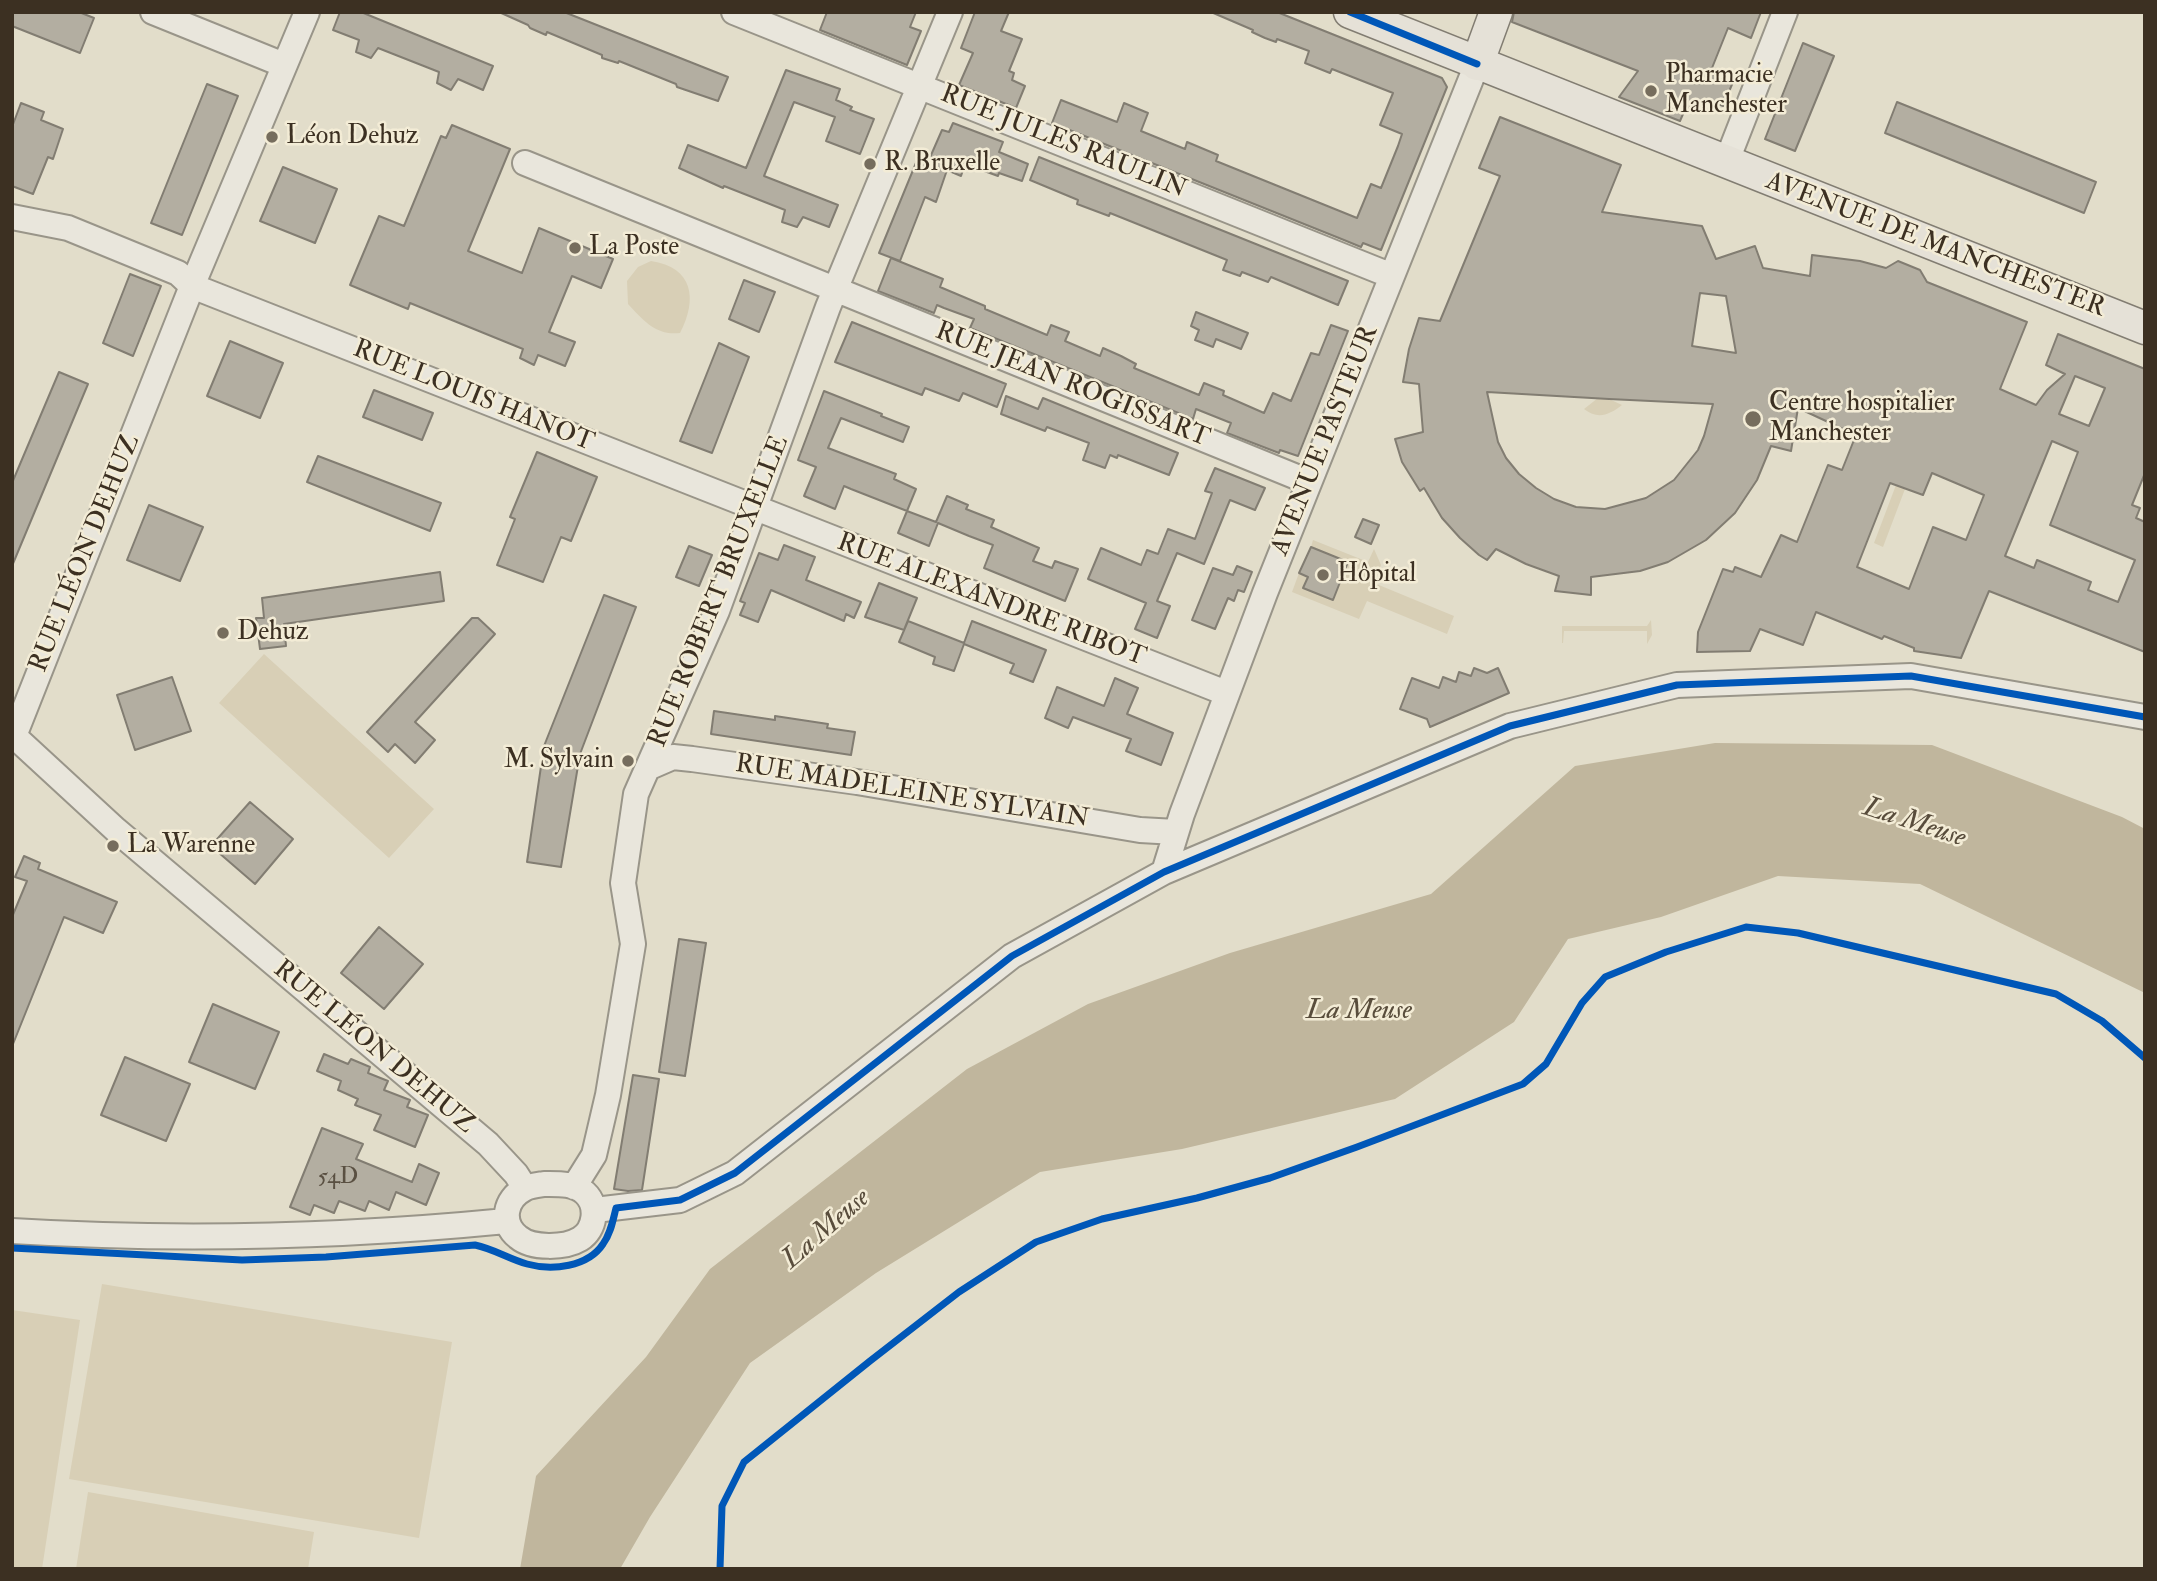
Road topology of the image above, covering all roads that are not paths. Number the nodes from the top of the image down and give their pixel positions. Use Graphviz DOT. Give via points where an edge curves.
graph roads {
  1 [pos="153,12"];
  2 [pos="307,12"];
  3 [pos="734,12"];
  4 [pos="950,12"];
  5 [pos="1350,12"];
  6 [pos="1496,12"];
  7 [pos="1785,12"];
  8 [pos="1477,64"];
  9 [pos="284,65"];
  10 [pos="919,86"];
  11 [pos="525,163"];
  12 [pos="1726,163"];
  13 [pos="12,217"];
  14 [pos="1392,276"];
  15 [pos="192,286"];
  16 [pos="835,289"];
  17 [pos="2145,328"];
  18 [pos="1309,482"];
  19 [pos="755,509"];
  20 [pos="1226,692"];
  21 [pos="2145,717"];
  22 [pos="650,767"];
  23 [pos="1176,832"];
  24 [pos="1164,872"];
  25 [pos="574,1187"];
  26 [pos="525,1188"];
  27 [pos="595,1210"];
  28 [pos="506,1221"];
  29 [pos="12,1231"];
  1 -- 9 [label="street"];
  2 -- 9 [label="street, RUE LÉON DEHUZ"];
  3 -- 10 [label="street, RUE JULES RAULIN"];
  4 -- 10 [label="street, RUE ROBERT BRUXELLE"];
  5 -- 8 [label="main road, AVENUE DE MANCHESTER"];
  6 -- 8 [label="main road, AVENUE PASTEUR"];
  7 -- 12 [label="street"];
  8 -- 12 [label="main road, AVENUE DE MANCHESTER"];
  8 -- 14 [label="street, AVENUE PASTEUR"];
  9 -- 15 [label="street, RUE LÉON DEHUZ"];
  10 -- 14 [label="street, RUE JULES RAULIN"];
  10 -- 16 [label="street, RUE ROBERT BRUXELLE"];
  11 -- 16 [label="street, RUE JEAN ROGISSART"];
  12 -- 17 [label="main road, AVENUE DE MANCHESTER"];
  13 -- 15 [label="street, RUE LOUIS HANOT" via="68,228 178,273"];
  14 -- 18 [label="street, AVENUE PASTEUR"];
  15 -- 19 [label="street, RUE LOUIS HANOT"];
  15 -- 26 [label="street, RUE LÉON DEHUZ" via="14,736 116,830 488,1144"];
  16 -- 18 [label="street, RUE JEAN ROGISSART"];
  16 -- 19 [label="street, RUE ROBERT BRUXELLE"];
  18 -- 20 [label="street, AVENUE PASTEUR"];
  19 -- 20 [label="street, RUE ALEXANDRE RIBOT"];
  19 -- 22 [label="street, RUE ROBERT BRUXELLE"];
  20 -- 23 [label="street, AVENUE PASTEUR"];
  21 -- 24 [label="street" via="1911,676 1677,685 1510,726"];
  22 -- 23 [label="street, RUE MADELEINE SYLVAIN" via="673,757 692,759"];
  22 -- 25 [label="street, RUE ROBERT BRUXELLE" via="636,794 623,883 633,944 608,1095 594,1155"];
  23 -- 24 [label="street, AVENUE PASTEUR"];
  24 -- 27 [label="street" via="1012,956 736,1173 680,1200"];
  25 -- 26 [label="street" via="544,1184"];
  25 -- 27 [label="street" via="586,1193"];
  26 -- 28 [label="street" via="513,1197"];
  27 -- 28 [label="street" via="592,1227 581,1239 562,1245 542,1246 518,1238"];
  28 -- 29 [label="street" via="272,1237"];
}
